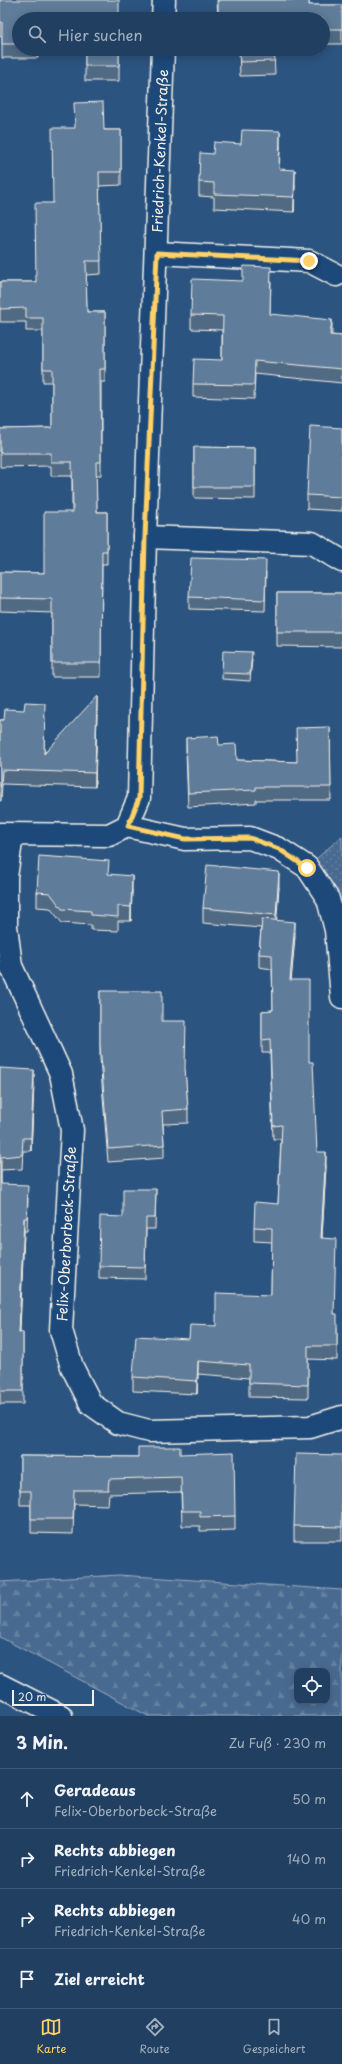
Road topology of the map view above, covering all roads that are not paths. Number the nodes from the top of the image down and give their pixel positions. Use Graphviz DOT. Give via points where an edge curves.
graph roads {
  1 [pos="164,0"];
  2 [pos="163,12"];
  3 [pos="162,56"];
  4 [pos="157,253"];
  5 [pos="336,275"];
  6 [pos="145,537"];
  7 [pos="342,561"];
  8 [pos="128,826"];
  9 [pos="6,834"];
  10 [pos="342,997"];
  11 [pos="342,1417"];
  12 [pos="0,1685"];
  13 [pos="61,1716"];
  1 -- 2 [label="street"];
  3 -- 4 [label="street, Friedrich-Kenkel-Straße"];
  4 -- 5 [label="street, Friedrich-Kenkel-Straße" via="309,261"];
  4 -- 6 [label="street, Friedrich-Kenkel-Straße"];
  6 -- 7 [label="street" via="312,543"];
  6 -- 8 [label="street, Friedrich-Kenkel-Straße" via="139,798"];
  8 -- 9 [label="street" via="109,835"];
  8 -- 10 [label="street" via="185,839 250,838 279,849 307,868 328,899 336,930"];
  9 -- 11 [label="street, Felix-Oberborbeck-Straße" via="6,926 12,966 61,1074 72,1130 61,1330 72,1367 91,1404 118,1423 149,1431 310,1427"];
  12 -- 13 [label="street"];
}
